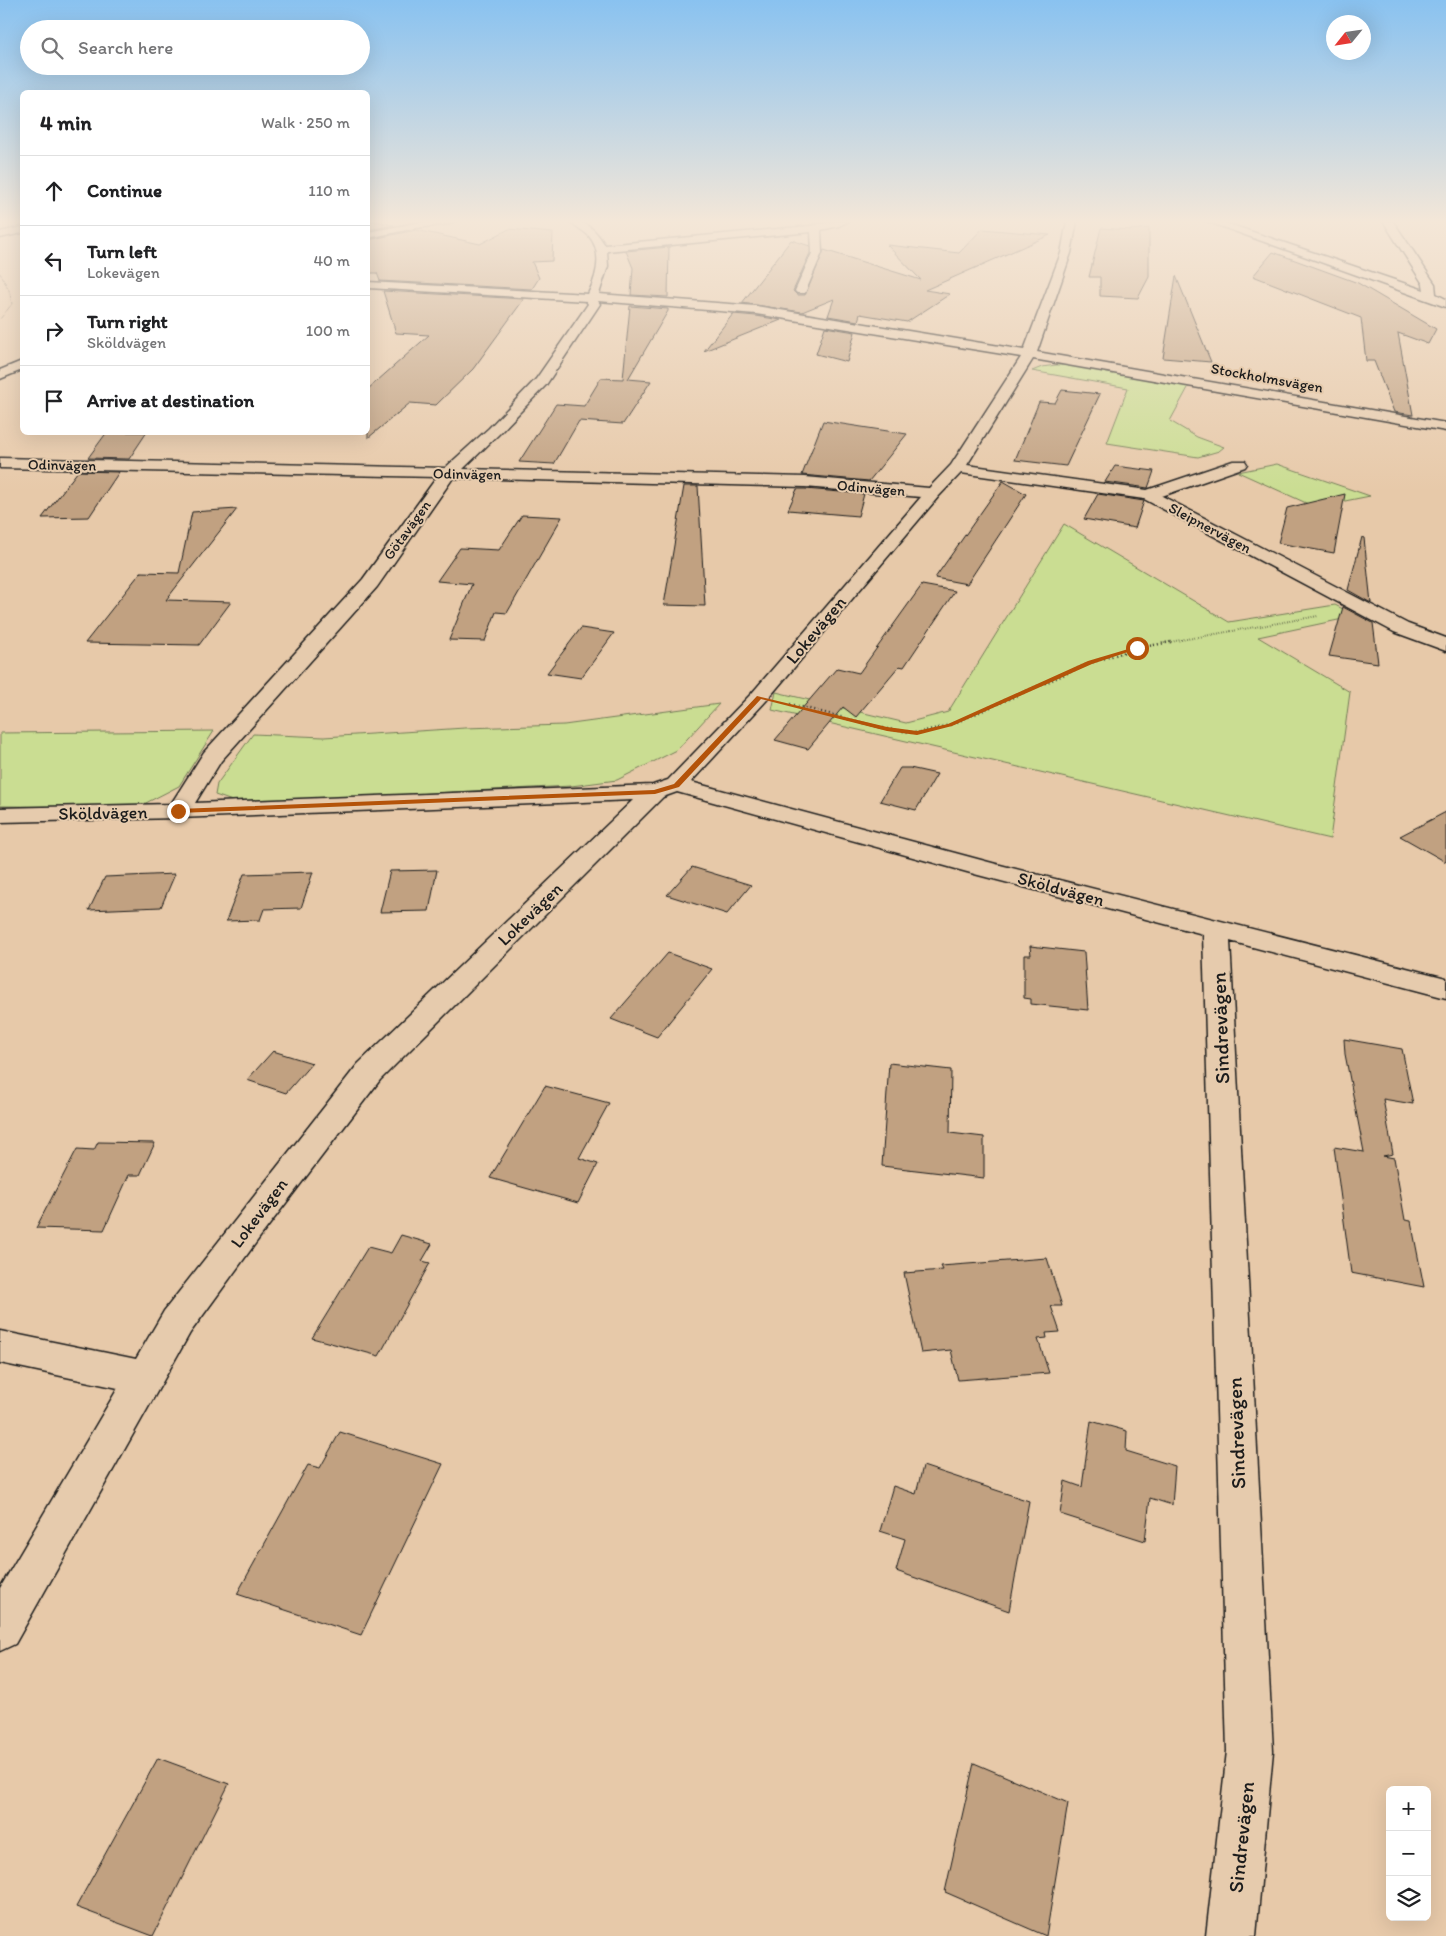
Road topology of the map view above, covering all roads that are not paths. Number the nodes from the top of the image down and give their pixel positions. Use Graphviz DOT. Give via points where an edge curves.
graph roads {
  1 [pos="589,311"];
  2 [pos="765,311"];
  3 [pos="1045,311"];
  4 [pos="1030,355"];
  5 [pos="20,366"];
  6 [pos="0,374"];
  7 [pos="1446,427"];
  8 [pos="0,464"];
  9 [pos="1239,464"];
  10 [pos="957,468"];
  11 [pos="448,474"];
  12 [pos="933,493"];
  13 [pos="1148,495"];
  14 [pos="1446,645"];
  15 [pos="666,789"];
  16 [pos="178,811"];
  17 [pos="0,815"];
  18 [pos="1216,929"];
  19 [pos="1446,988"];
  20 [pos="0,1347"];
  21 [pos="144,1377"];
  22 [pos="0,1629"];
  23 [pos="1230,1936"];
  1 -- 11 [label="street, Götavägen" via="541,382"];
  2 -- 4 [label="street, Stockholmsvägen"];
  3 -- 4 [label="street, Lokevägen"];
  4 -- 7 [label="street, Stockholmsvägen"];
  4 -- 10 [label="street, Lokevägen"];
  5 -- 6 [label="street"];
  8 -- 11 [label="street, Odinvägen"];
  9 -- 13 [label="street"];
  10 -- 12 [label="street, Lokevägen"];
  10 -- 13 [label="street, Sleipnervägen"];
  11 -- 12 [label="street, Odinvägen" via="805,482"];
  11 -- 16 [label="street, Götavägen" via="370,583 212,757"];
  12 -- 15 [label="street, Lokevägen" via="759,697"];
  13 -- 14 [label="street, Sleipnervägen" via="1401,628"];
  15 -- 16 [label="street, Sköldvägen"];
  15 -- 18 [label="street, Sköldvägen"];
  15 -- 21 [label="street, Lokevägen" via="369,1072 177,1322"];
  16 -- 17 [label="street, Sköldvägen"];
  18 -- 19 [label="street, Sköldvägen"];
  18 -- 23 [label="street, Sindrevägen" via="1250,1751"];
  20 -- 21 [label="street"];
  21 -- 22 [label="street, Lokevägen"];
}
